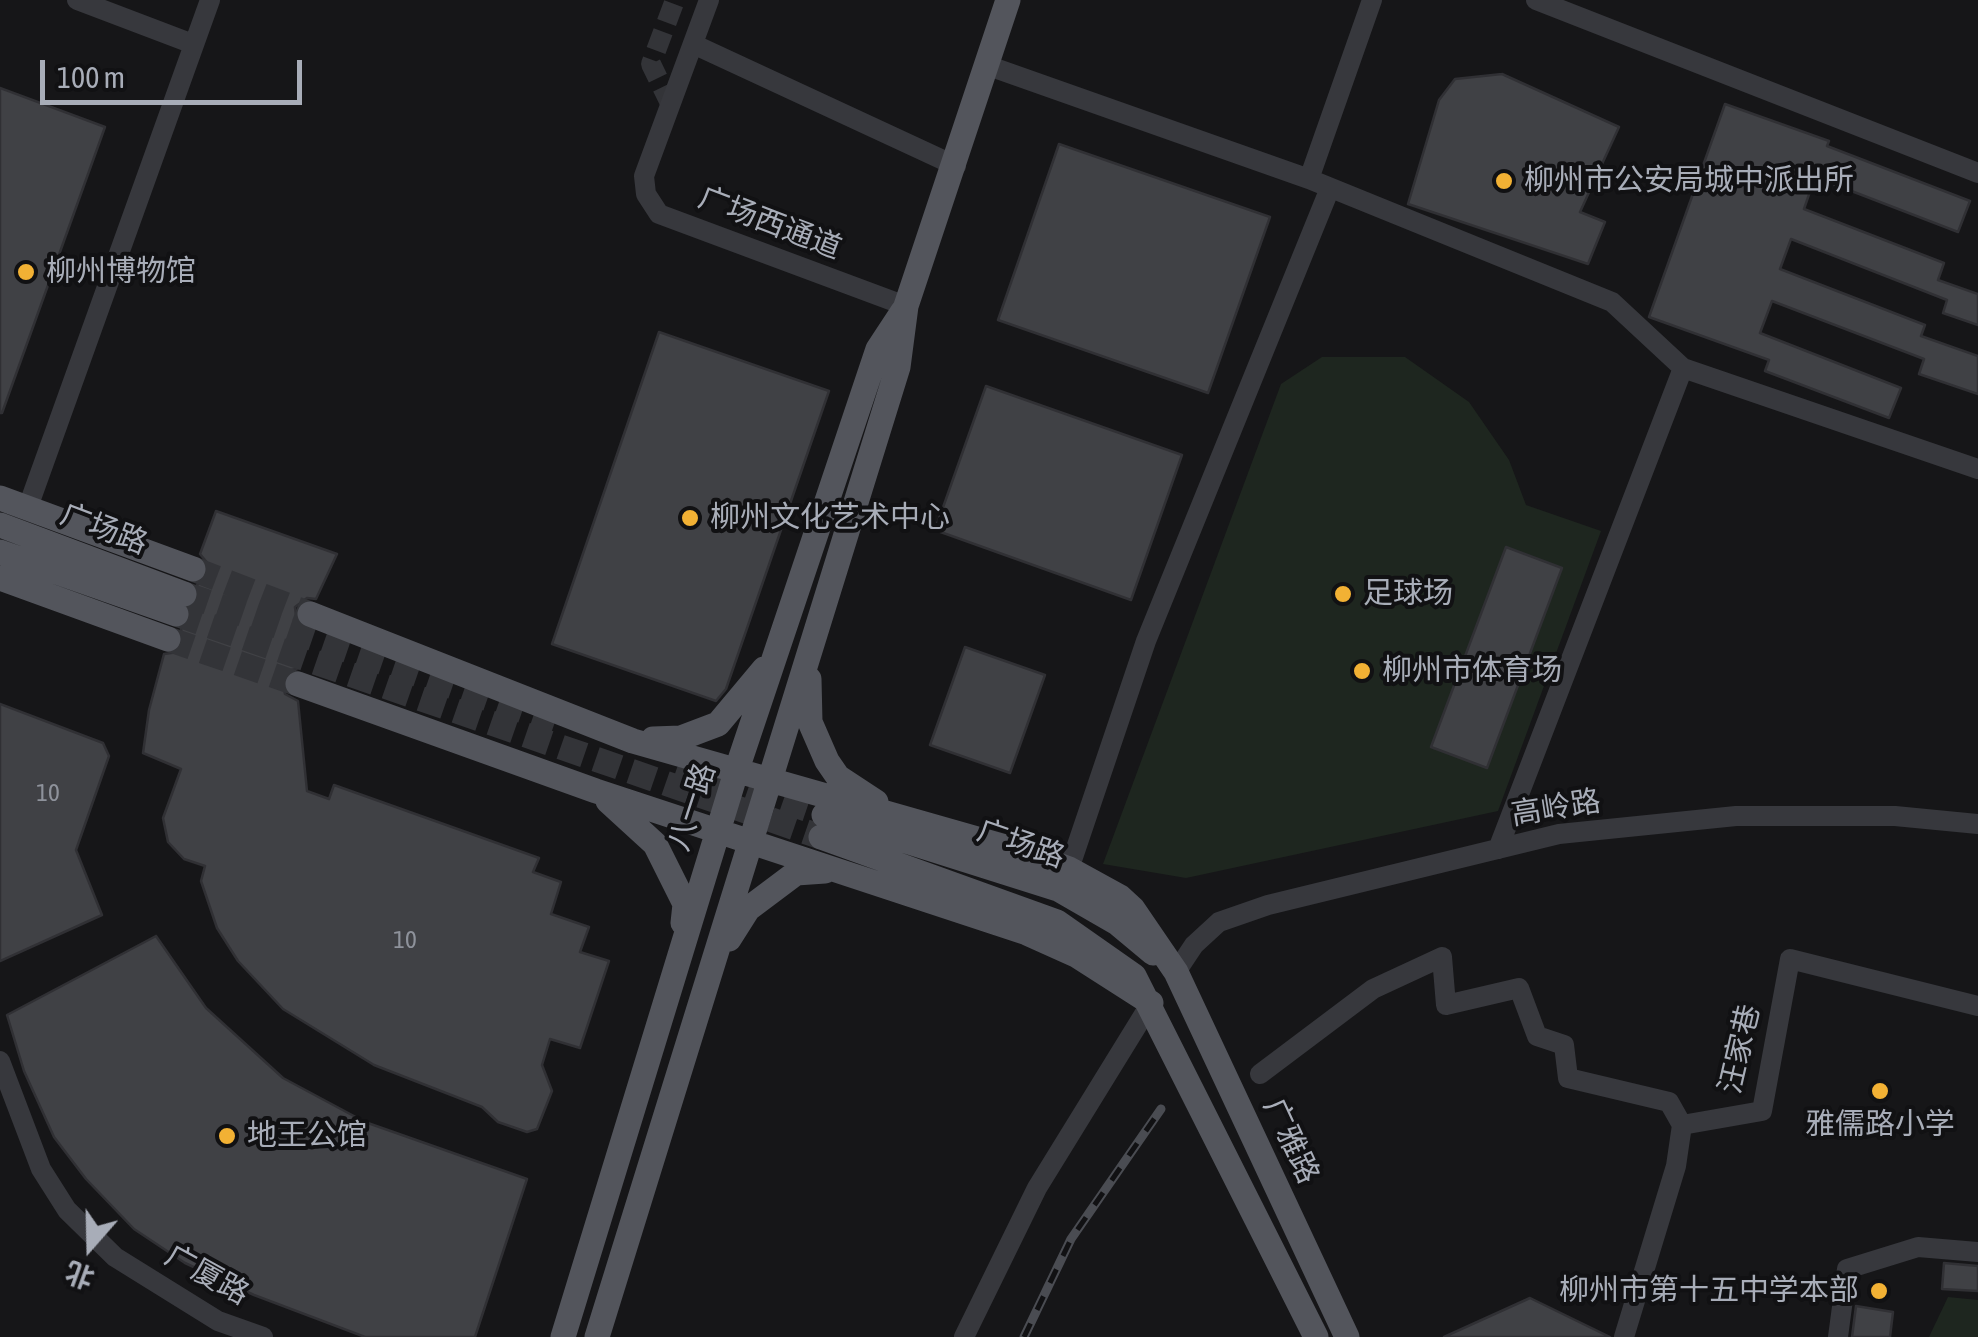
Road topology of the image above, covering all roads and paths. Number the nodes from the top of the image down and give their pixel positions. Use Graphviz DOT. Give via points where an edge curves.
graph roads {
  1 [pos="77,0"];
  2 [pos="210,0"];
  3 [pos="709,0"];
  4 [pos="1008,0"];
  5 [pos="1372,0"];
  6 [pos="1536,0"];
  7 [pos="193,44"];
  8 [pos="694,44"];
  9 [pos="989,66"];
  10 [pos="956,166"];
  11 [pos="1978,173"];
  12 [pos="1309,179"];
  13 [pos="1330,188"];
  14 [pos="906,306"];
  15 [pos="1684,368"];
  16 [pos="1978,469"];
  17 [pos="0,498"];
  18 [pos="28,507"];
  19 [pos="0,525"];
  20 [pos="0,552"];
  21 [pos="194,569"];
  22 [pos="0,578"];
  23 [pos="310,614"];
  24 [pos="786,635"];
  25 [pos="168,640"];
  26 [pos="809,664"];
  27 [pos="298,684"];
  28 [pos="632,741"];
  29 [pos="737,769"];
  30 [pos="768,780"];
  31 [pos="596,791"];
  32 [pos="906,820"];
  33 [pos="1978,824"];
  34 [pos="717,831"];
  35 [pos="749,842"];
  36 [pos="1498,848"];
  37 [pos="1069,869"];
  38 [pos="838,870"];
  39 [pos="678,960"];
  40 [pos="712,964"];
  41 [pos="1176,972"];
  42 [pos="1151,1003"];
  43 [pos="1978,1006"];
  44 [pos="0,1061"];
  45 [pos="1260,1074"];
  46 [pos="1682,1126"];
  47 [pos="1978,1252"];
  48 [pos="263,1337"];
  49 [pos="563,1337"];
  50 [pos="596,1337"];
  51 [pos="964,1337"];
  52 [pos="1316,1337"];
  53 [pos="1347,1337"];
  54 [pos="1624,1337"];
  55 [pos="1838,1337"];
  1 -- 7 [label="street"];
  2 -- 7 [label="street"];
  3 -- 8 [label="street, 广场西通道"];
  4 -- 9 [label="main road, 八一路"];
  5 -- 12 [label="street"];
  6 -- 11 [label="street"];
  7 -- 18 [label="street"];
  8 -- 10 [label="street"];
  8 -- 14 [label="street, 广场西通道" via="644,176 659,214"];
  9 -- 10 [label="main road, 八一路"];
  9 -- 12 [label="street"];
  10 -- 14 [label="main road, 八一路"];
  12 -- 13 [label="street"];
  13 -- 15 [label="street" via="1612,302"];
  13 -- 37 [label="street" via="1146,641"];
  14 -- 24 [label="main road, 八一路" via="878,349"];
  14 -- 26 [label="main road, 八一路" via="898,367"];
  15 -- 16 [label="street"];
  15 -- 36 [label="street"];
  17 -- 18 [label="main road"];
  18 -- 21 [label="main road"];
  19 -- 20 [label="main road, 广场路" via="180,604"];
  22 -- 25 [label="main road"];
  23 -- 28 [label="main road"];
  24 -- 28 [label="main road" via="746,696 718,724 681,738"];
  24 -- 29 [label="main road, 八一路"];
  26 -- 30 [label="main road, 八一路"];
  26 -- 32 [label="main road" via="810,722 828,761 852,788"];
  27 -- 31 [label="main road"];
  28 -- 29 [label="main road"];
  29 -- 30 [label="main road"];
  29 -- 34 [label="main road, 八一路"];
  30 -- 32 [label="main road"];
  30 -- 35 [label="main road, 八一路"];
  31 -- 34 [label="main road"];
  31 -- 39 [label="main road" via="655,844 669,868 685,904"];
  32 -- 37 [label="main road, 广雅路"];
  33 -- 36 [label="street, 高岭路" via="1895,816 1736,816 1559,834"];
  34 -- 35 [label="main road"];
  34 -- 39 [label="main road, 八一路"];
  35 -- 38 [label="main road"];
  35 -- 40 [label="main road, 八一路"];
  36 -- 41 [label="street, 高岭路" via="1218,922"];
  37 -- 41 [label="main road, 广雅路" via="1133,910"];
  38 -- 40 [label="main road" via="796,873 748,910"];
  38 -- 42 [label="main road" via="1027,933 1076,954"];
  39 -- 49 [label="main road, 八一路"];
  40 -- 50 [label="main road, 八一路"];
  41 -- 42 [label="main road, 广场路" via="1117,923 1058,889 823,826 1057,922 1134,976"];
  41 -- 53 [label="main road, 广雅路"];
  42 -- 51 [label="street" via="1036,1188"];
  42 -- 52 [label="main road"];
  43 -- 46 [label="street, 汪家巷" via="1790,959 1762,1111"];
  44 -- 48 [label="street, 广厦路" via="40,1169 67,1210 116,1257 218,1320"];
  45 -- 46 [label="street" via="1373,989 1442,957 1446,1004 1519,988 1538,1036 1564,1045 1568,1078 1669,1102"];
  46 -- 54 [label="street"];
  47 -- 55 [label="street" via="1918,1247 1847,1268"];
}
